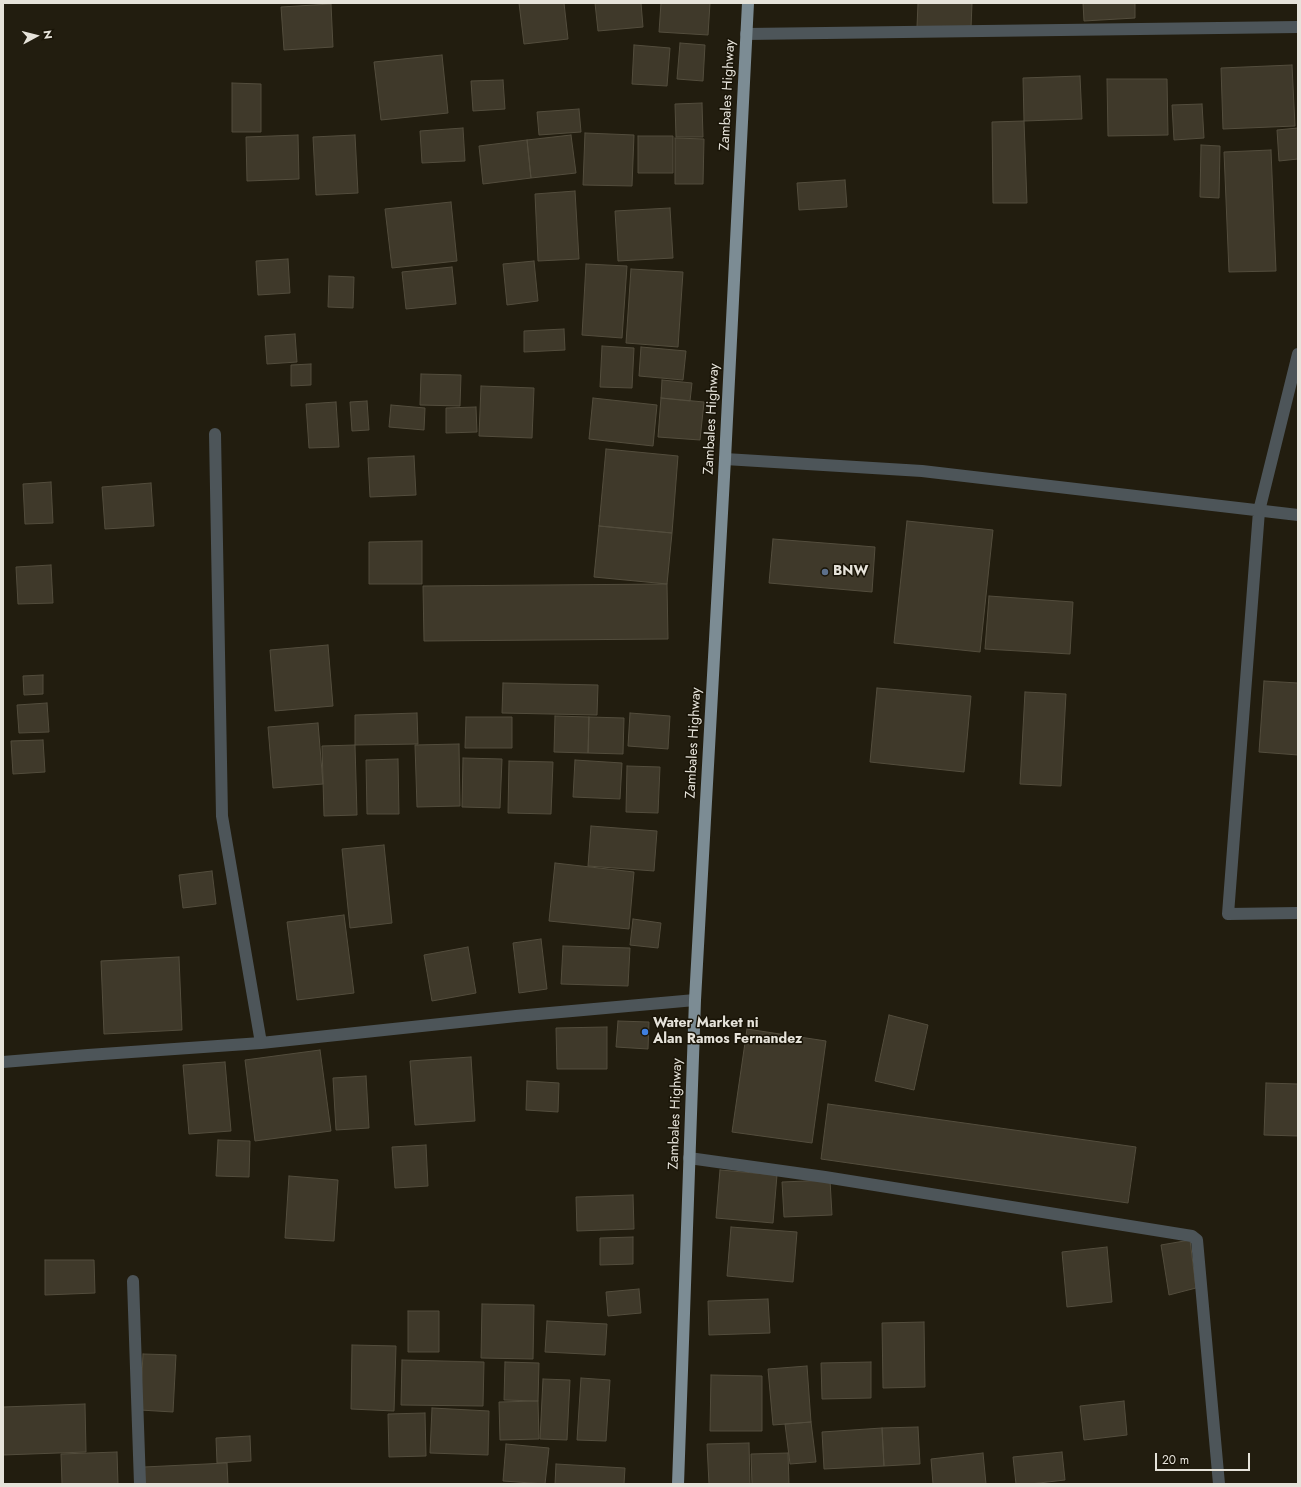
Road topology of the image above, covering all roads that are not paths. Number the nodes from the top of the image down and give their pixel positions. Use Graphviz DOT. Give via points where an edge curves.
graph roads {
  1 [pos="748,3"];
  2 [pos="1298,27"];
  3 [pos="746,34"];
  4 [pos="1298,354"];
  5 [pos="215,434"];
  6 [pos="725,459"];
  7 [pos="1259,511"];
  8 [pos="1298,515"];
  9 [pos="1298,913"];
  10 [pos="694,1000"];
  11 [pos="261,1043"];
  12 [pos="3,1062"];
  13 [pos="689,1158"];
  14 [pos="133,1281"];
  15 [pos="140,1484"];
  16 [pos="678,1484"];
  17 [pos="1219,1484"];
  1 -- 3 [label="main road, Zambales Highway"];
  2 -- 3 [label="street"];
  3 -- 6 [label="main road, Zambales Highway"];
  4 -- 7 [label="street"];
  5 -- 11 [label="street" via="222,816"];
  6 -- 7 [label="street" via="922,471"];
  6 -- 10 [label="main road, Zambales Highway"];
  7 -- 8 [label="street"];
  7 -- 9 [label="street" via="1228,914"];
  10 -- 11 [label="street"];
  10 -- 13 [label="main road, Zambales Highway"];
  11 -- 12 [label="street"];
  13 -- 16 [label="main road, Zambales Highway"];
  13 -- 17 [label="street" via="1192,1236 1198,1240"];
  14 -- 15 [label="street"];
}
